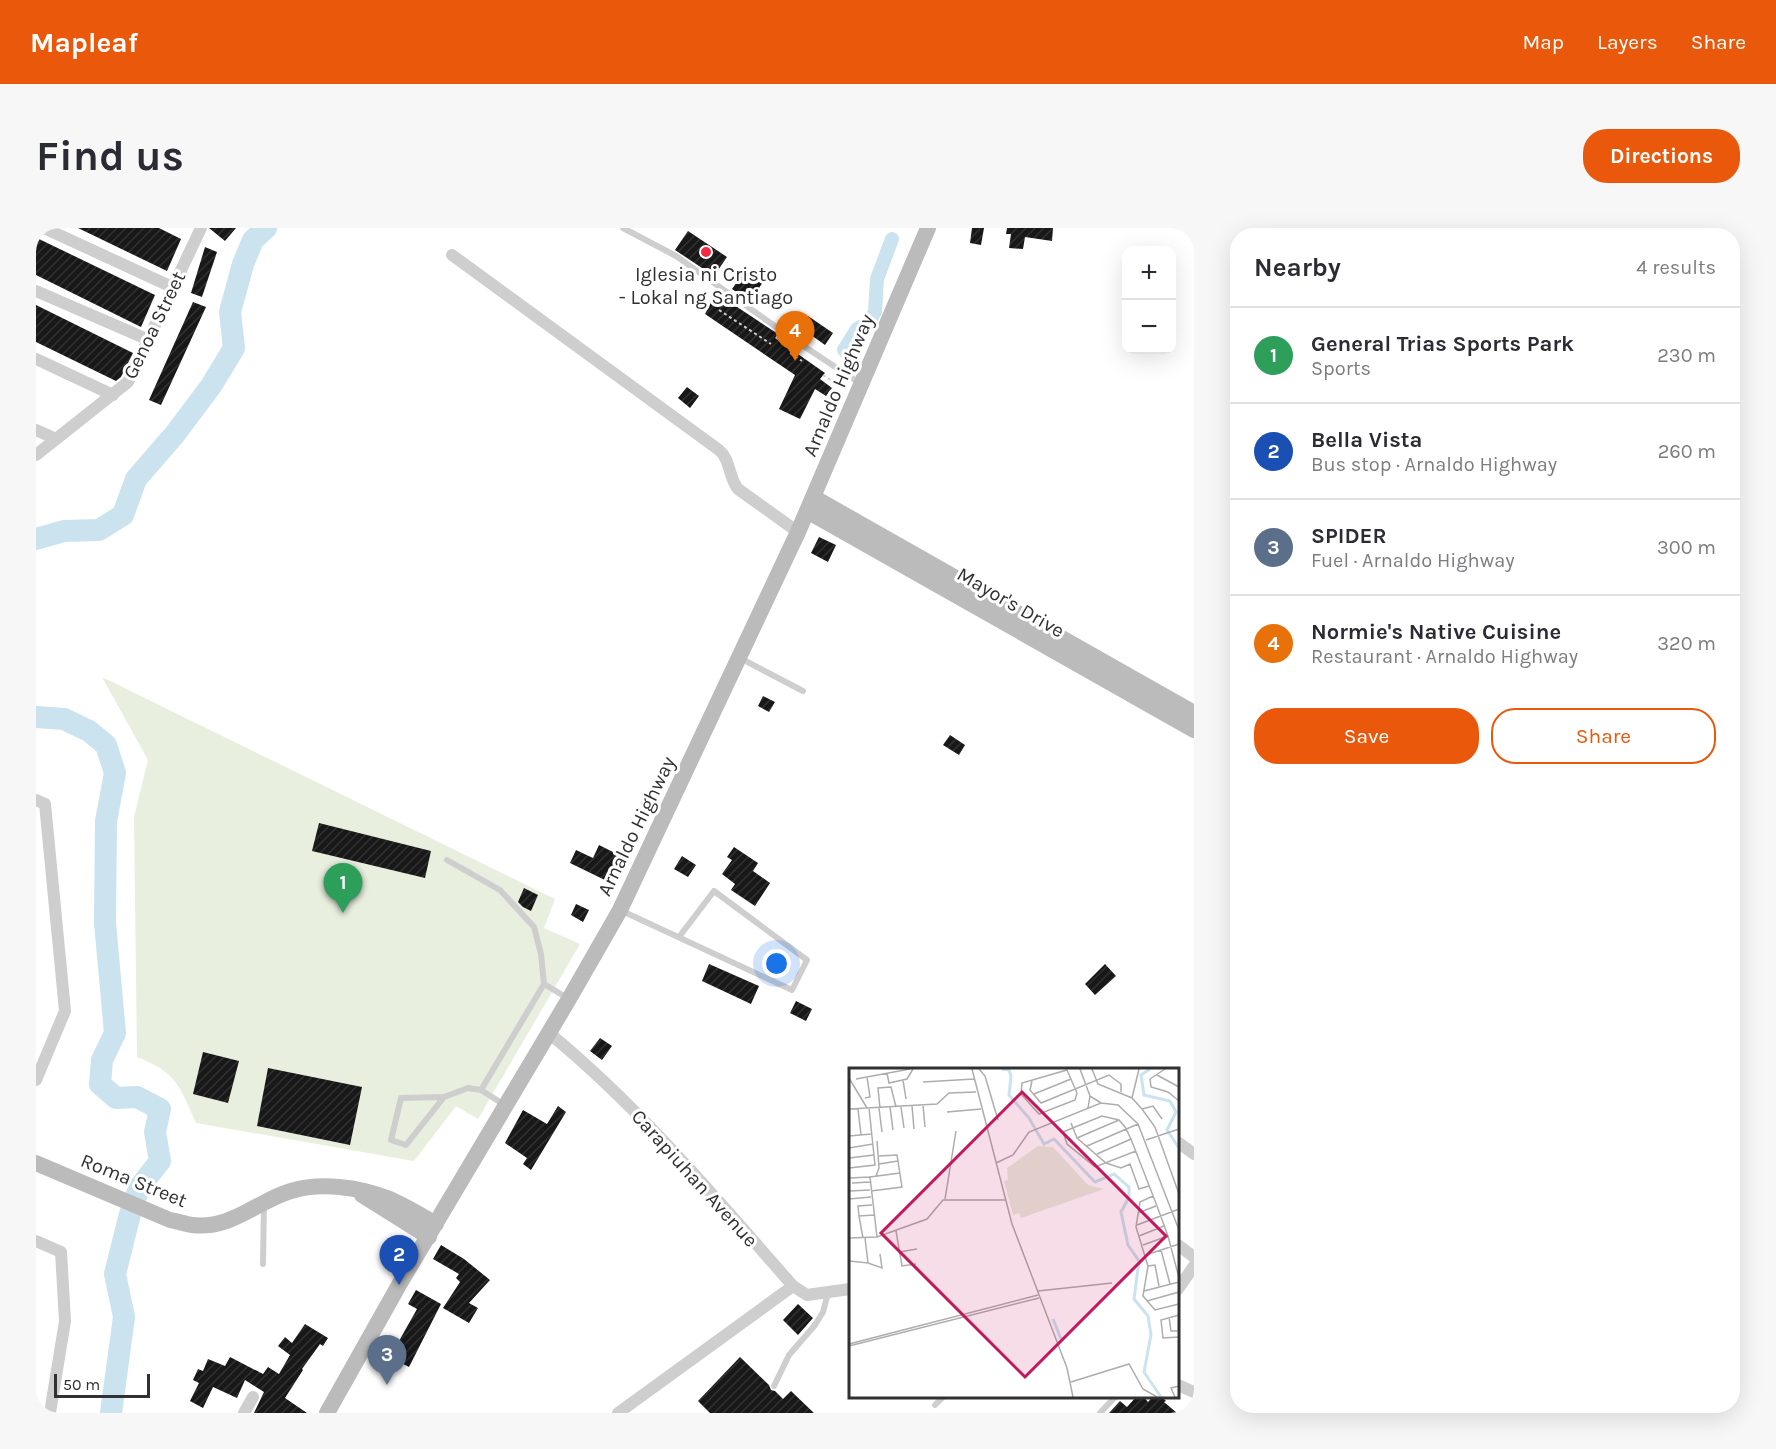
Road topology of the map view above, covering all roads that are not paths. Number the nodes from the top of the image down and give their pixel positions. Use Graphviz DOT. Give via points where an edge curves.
graph roads {
  1 [pos="44,228"];
  2 [pos="623,228"];
  3 [pos="928,228"];
  4 [pos="195,230"];
  5 [pos="452,255"];
  6 [pos="172,287"];
  7 [pos="36,291"];
  8 [pos="149,340"];
  9 [pos="36,359"];
  10 [pos="859,391"];
  11 [pos="113,395"];
  12 [pos="36,430"];
  13 [pos="56,439"];
  14 [pos="36,455"];
  15 [pos="810,504"];
  16 [pos="798,532"];
  17 [pos="739,658"];
  18 [pos="1133,687"];
  19 [pos="803,691"];
  20 [pos="1194,713"];
  21 [pos="1194,730"];
  22 [pos="36,800"];
  23 [pos="447,860"];
  24 [pos="620,910"];
  25 [pos="679,937"];
  26 [pos="544,984"];
  27 [pos="569,999"];
  28 [pos="549,1033"];
  29 [pos="36,1080"];
  30 [pos="481,1090"];
  31 [pos="444,1097"];
  32 [pos="505,1105"];
  33 [pos="1179,1143"];
  34 [pos="1194,1154"];
  35 [pos="36,1163"];
  36 [pos="264,1203"];
  37 [pos="432,1230"];
  38 [pos="36,1241"];
  39 [pos="1179,1246"];
  40 [pos="1194,1257"];
  41 [pos="264,1264"];
  42 [pos="1194,1266"];
  43 [pos="793,1286"];
  44 [pos="1179,1288"];
  45 [pos="849,1289"];
  46 [pos="828,1293"];
  47 [pos="1179,1385"];
  48 [pos="774,1386"];
  49 [pos="1194,1392"];
  50 [pos="253,1397"];
  51 [pos="942,1398"];
  52 [pos="1114,1398"];
  53 [pos="935,1405"];
  54 [pos="50,1413"];
  55 [pos="244,1413"];
  56 [pos="327,1413"];
  57 [pos="618,1413"];
  58 [pos="1100,1413"];
  1 -- 6 [label="street"];
  2 -- 10 [label="lane" via="675,256"];
  3 -- 10 [label="main road, Arnaldo Highway"];
  4 -- 6 [label="street, Genoa Street"];
  5 -- 16 [label="street" via="719,450 738,489"];
  6 -- 8 [label="street, Genoa Street"];
  7 -- 8 [label="street"];
  8 -- 11 [label="street, Genoa Street" via="128,382"];
  9 -- 11 [label="street"];
  10 -- 15 [label="main road, Arnaldo Highway"];
  11 -- 13 [label="street, Genoa Street"];
  12 -- 13 [label="street"];
  13 -- 14 [label="street, Genoa Street"];
  15 -- 16 [label="main road, Arnaldo Highway"];
  15 -- 18 [label="main road, Mayor's Drive"];
  16 -- 17 [label="main road, Arnaldo Highway"];
  17 -- 19 [label="lane"];
  17 -- 24 [label="main road, Arnaldo Highway"];
  18 -- 20 [label="main road, Mayor's Drive"];
  18 -- 21 [label="main road, Mayor's Drive"];
  22 -- 29 [label="street" via="45,804 65,1011"];
  23 -- 26 [label="lane" via="500,890 534,927"];
  24 -- 25 [label="lane"];
  24 -- 27 [label="main road, Arnaldo Highway"];
  25 -- 25 [label="lane" via="792,990 807,960 714,891"];
  26 -- 27 [label="lane"];
  26 -- 30 [label="lane"];
  27 -- 28 [label="main road, Arnaldo Highway"];
  28 -- 32 [label="main road, Arnaldo Highway"];
  28 -- 43 [label="street, Carapiuhan Avenue" via="591,1067 672,1148"];
  30 -- 31 [label="lane" via="468,1088"];
  30 -- 32 [label="lane"];
  31 -- 31 [label="lane" via="401,1098 391,1140 406,1145"];
  32 -- 37 [label="main road, Arnaldo Highway"];
  33 -- 34 [label="street"];
  35 -- 36 [label="main road, Roma Street" via="170,1220 193,1225 235,1220"];
  36 -- 37 [label="main road, Roma Street" via="293,1190 312,1187 354,1190 387,1198"];
  36 -- 41 [label="lane"];
  37 -- 56 [label="main road, Arnaldo Highway"];
  38 -- 54 [label="street" via="61,1252 65,1321"];
  39 -- 40 [label="street"];
  42 -- 44 [label="street"];
  43 -- 46 [label="street" via="807,1295"];
  43 -- 57 [label="street"];
  45 -- 46 [label="street"];
  46 -- 48 [label="lane" via="823,1312 789,1355"];
  47 -- 49 [label="street"];
  50 -- 55 [label="street"];
  51 -- 53 [label="lane"];
  52 -- 58 [label="lane"];
}
